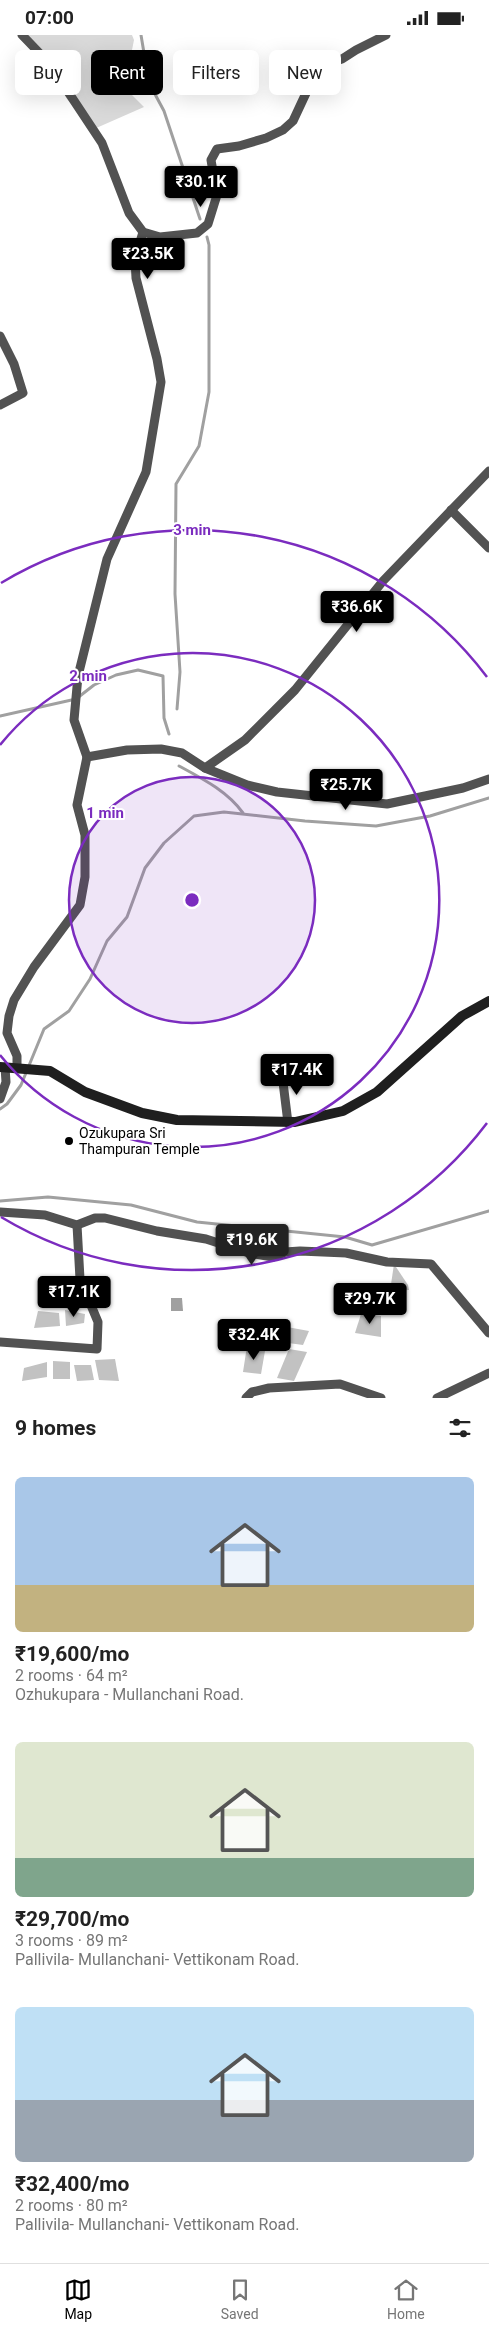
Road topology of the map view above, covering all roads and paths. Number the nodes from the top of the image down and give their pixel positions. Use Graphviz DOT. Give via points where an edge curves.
graph roads {
  1 [pos="22,35"];
  2 [pos="386,35"];
  3 [pos="143,233"];
  4 [pos="0,336"];
  5 [pos="0,405"];
  6 [pos="489,471"];
  7 [pos="451,510"];
  8 [pos="489,548"];
  9 [pos="87,757"];
  10 [pos="205,768"];
  11 [pos="489,779"];
  12 [pos="489,1001"];
  13 [pos="3,1067"];
  14 [pos="20,1069"];
  15 [pos="282,1074"];
  16 [pos="0,1099"];
  17 [pos="288,1123"];
  18 [pos="0,1212"];
  19 [pos="77,1225"];
  20 [pos="489,1333"];
  21 [pos="0,1342"];
  22 [pos="489,1373"];
  23 [pos="246,1398"];
  24 [pos="381,1398"];
  25 [pos="437,1398"];
  1 -- 3 [label="street" via="49,63 102,143 129,213"];
  2 -- 3 [label="street" via="342,59 321,66 293,121 284,130 238,146 217,149 211,160 217,195 208,224 197,233 160,237"];
  3 -- 9 [label="street" via="135,259 136,278 161,382 146,473 107,559 78,676 74,720"];
  4 -- 5 [label="street" via="14,364 23,393"];
  6 -- 7 [label="street"];
  7 -- 8 [label="street"];
  7 -- 10 [label="street" via="382,581 295,690 246,740"];
  9 -- 10 [label="street" via="127,750 161,749 182,753"];
  9 -- 14 [label="street" via="78,805 85,835 85,877 80,905 14,1000 7,1033"];
  10 -- 11 [label="street" via="247,785 277,792 387,803 464,788"];
  12 -- 17 [label="main road" via="462,1016 377,1092 343,1111"];
  13 -- 14 [label="main road"];
  13 -- 16 [label="street" via="6,1082"];
  14 -- 17 [label="main road" via="50,1071 86,1092 142,1113 177,1120"];
  15 -- 17 [label="street"];
  18 -- 19 [label="street" via="45,1215"];
  19 -- 20 [label="street" via="106,1219 206,1239 273,1257 300,1251 346,1253 387,1262 431,1264"];
  19 -- 21 [label="street" via="80,1279 98,1323 97,1349"];
  22 -- 25 [label="street"];
  23 -- 24 [label="street" via="252,1392 269,1388 340,1384"];
}
